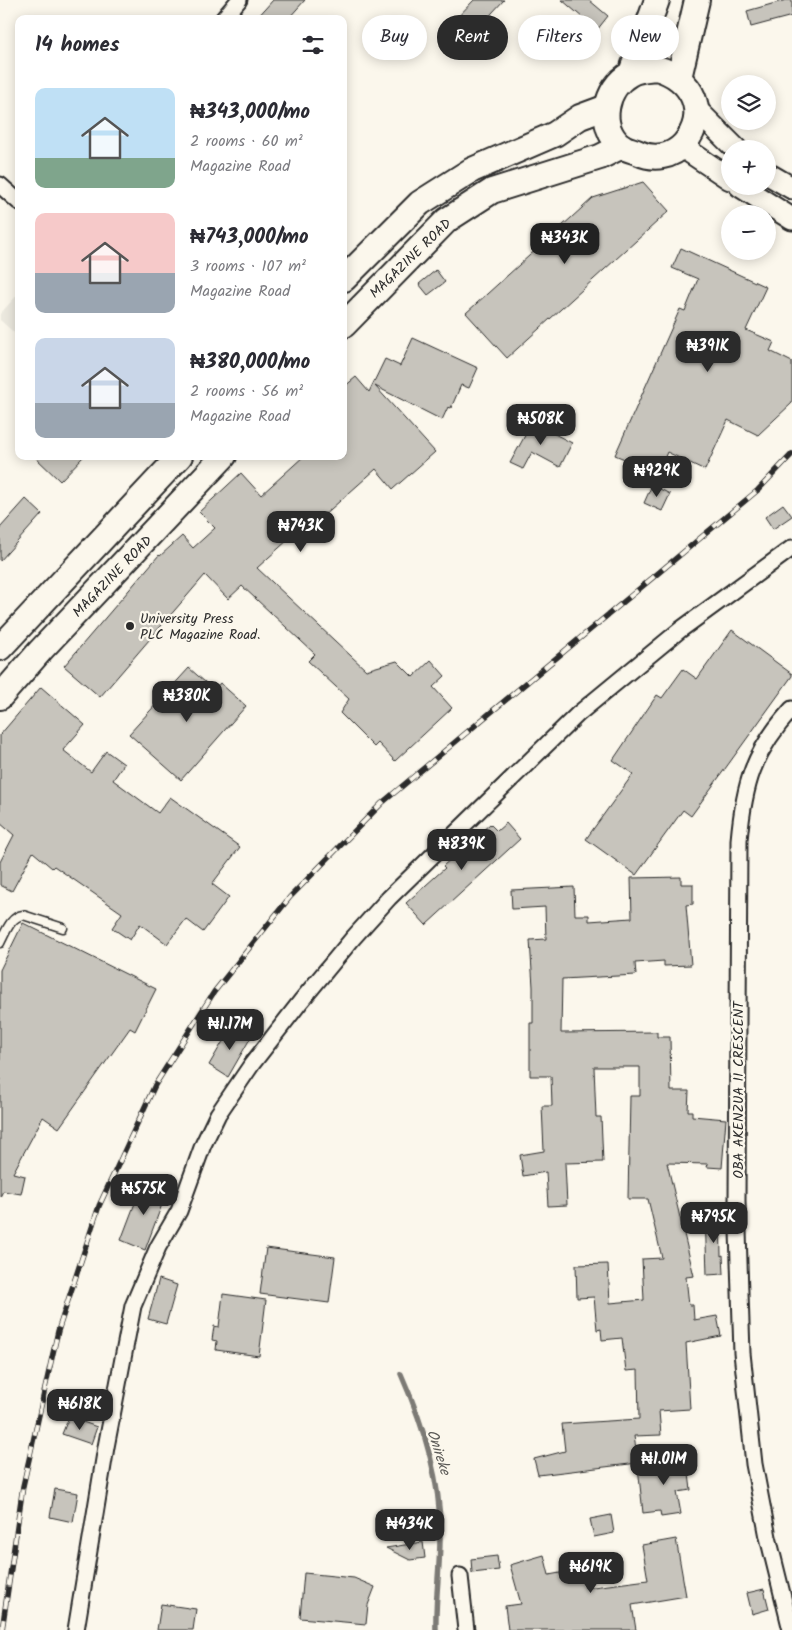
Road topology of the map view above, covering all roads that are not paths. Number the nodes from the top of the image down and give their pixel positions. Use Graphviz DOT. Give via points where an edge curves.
graph roads {
  1 [pos="239,0"];
  2 [pos="657,0"];
  3 [pos="697,0"];
  4 [pos="226,15"];
  5 [pos="631,72"];
  6 [pos="679,78"];
  7 [pos="607,107"];
  8 [pos="696,109"];
  9 [pos="727,140"];
  10 [pos="622,146"];
  11 [pos="682,146"];
  12 [pos="721,173"];
  13 [pos="776,179"];
  14 [pos="0,185"];
  15 [pos="792,188"];
  16 [pos="754,195"];
  17 [pos="15,198"];
  18 [pos="792,219"];
  19 [pos="347,276"];
  20 [pos="347,322"];
  21 [pos="176,460"];
  22 [pos="220,460"];
  23 [pos="792,548"];
  24 [pos="0,648"];
  25 [pos="0,697"];
  26 [pos="792,709"];
  27 [pos="63,928"];
  28 [pos="0,943"];
  29 [pos="460,1576"];
  30 [pos="76,1630"];
  31 [pos="466,1630"];
  32 [pos="791,1630"];
  1 -- 4 [label="street"];
  2 -- 5 [label="main road"];
  3 -- 6 [label="main road"];
  5 -- 6 [label="main road" via="656,68"];
  5 -- 7 [label="main road" via="619,81"];
  6 -- 8 [label="main road" via="688,86"];
  7 -- 10 [label="main road" via="612,135"];
  7 -- 19 [label="main road" via="472,170 420,203"];
  8 -- 9 [label="main road"];
  8 -- 11 [label="main road" via="696,123"];
  10 -- 11 [label="main road" via="649,158 670,154"];
  10 -- 20 [label="main road, MAGAZINE ROAD" via="600,157 492,191 447,220"];
  11 -- 12 [label="main road"];
  13 -- 15 [label="main road"];
  14 -- 17 [label="street"];
  16 -- 18 [label="main road"];
  21 -- 24 [label="main road"];
  22 -- 25 [label="main road, MAGAZINE ROAD"];
  23 -- 30 [label="street" via="680,630 578,714 389,898 301,1001 218,1114 179,1211 158,1247 133,1306 104,1456"];
  26 -- 32 [label="street, OBA AKENZUA II CRESCENT" via="759,755 745,788 742,810 739,840 737,1201 746,1410 768,1537"];
  27 -- 28 [label="lane" via="17,916"];
  29 -- 31 [label="street"];
}
